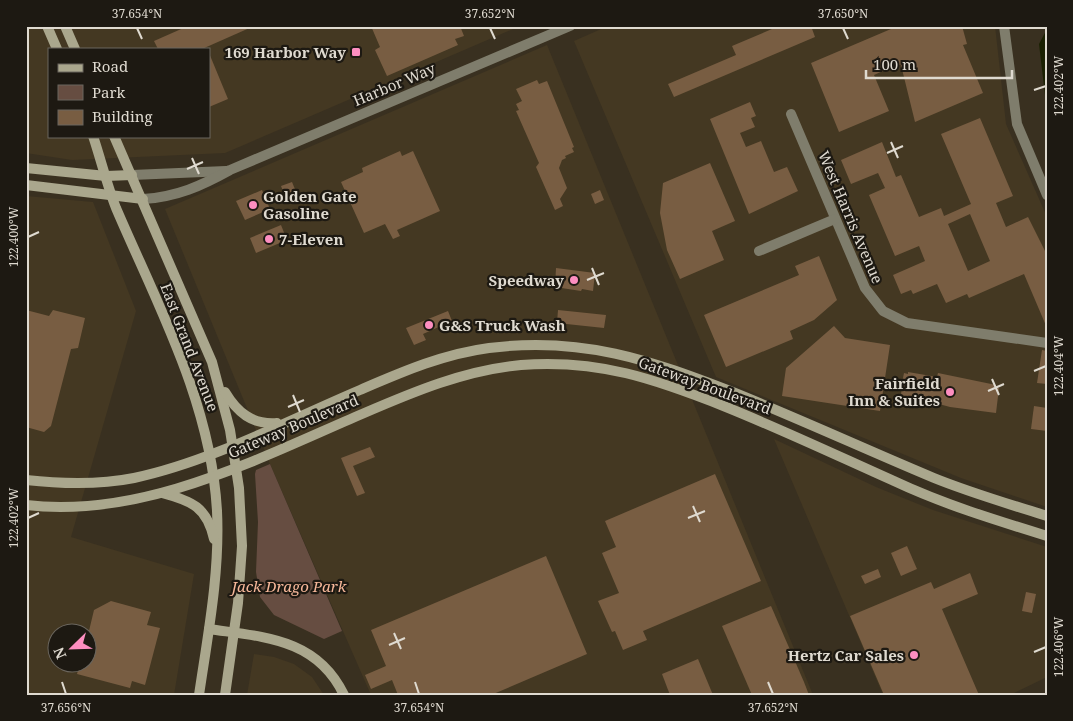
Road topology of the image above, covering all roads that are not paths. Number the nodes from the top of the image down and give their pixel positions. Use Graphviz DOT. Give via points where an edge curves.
graph roads {
  1 [pos="47,26"];
  2 [pos="66,26"];
  3 [pos="570,26"];
  4 [pos="1004,26"];
  5 [pos="57,48"];
  6 [pos="75,48"];
  7 [pos="791,114"];
  8 [pos="93,138"];
  9 [pos="115,138"];
  10 [pos="26,168"];
  11 [pos="230,170"];
  12 [pos="132,175"];
  13 [pos="106,176"];
  14 [pos="26,185"];
  15 [pos="112,194"];
  16 [pos="1047,195"];
  17 [pos="143,199"];
  18 [pos="835,219"];
  19 [pos="759,251"];
  20 [pos="1047,343"];
  21 [pos="218,380"];
  22 [pos="290,420"];
  23 [pos="233,444"];
  24 [pos="210,454"];
  25 [pos="236,467"];
  26 [pos="213,475"];
  27 [pos="26,480"];
  28 [pos="160,493"];
  29 [pos="26,504"];
  30 [pos="1047,516"];
  31 [pos="1047,536"];
  32 [pos="216,552"];
  33 [pos="209,629"];
  34 [pos="234,632"];
  35 [pos="199,695"];
  36 [pos="225,695"];
  37 [pos="344,695"];
  1 -- 5 [label="main road"];
  2 -- 6 [label="main road"];
  3 -- 11 [label="street, Harbor Way"];
  4 -- 16 [label="street" via="1017,124"];
  7 -- 18 [label="street, West Harris Avenue"];
  8 -- 13 [label="main road, East Grand Avenue"];
  9 -- 12 [label="main road, East Grand Avenue"];
  10 -- 13 [label="main road"];
  11 -- 12 [label="street, Harbor Way"];
  11 -- 17 [label="street, Harbor Way" via="184,193"];
  12 -- 13 [label="main road"];
  12 -- 17 [label="main road, East Grand Avenue"];
  13 -- 15 [label="main road, East Grand Avenue"];
  14 -- 15 [label="main road"];
  15 -- 17 [label="main road"];
  15 -- 24 [label="main road, East Grand Avenue" via="186,371 199,406"];
  17 -- 21 [label="main road, East Grand Avenue"];
  18 -- 19 [label="street"];
  18 -- 20 [label="street, West Harris Avenue" via="865,288 876,304 895,319"];
  21 -- 22 [label="main road" via="232,404 248,418 264,424"];
  21 -- 23 [label="main road, East Grand Avenue"];
  22 -- 23 [label="main road, Gateway Boulevard"];
  22 -- 30 [label="main road, Gateway Boulevard" via="409,369 450,356 504,346 591,348 630,355 672,368 819,427 934,478"];
  23 -- 24 [label="main road, Gateway Boulevard"];
  23 -- 25 [label="main road, East Grand Avenue"];
  24 -- 26 [label="main road, East Grand Avenue"];
  24 -- 27 [label="main road, Gateway Boulevard" via="158,472 110,481 59,483"];
  25 -- 26 [label="main road, Gateway Boulevard"];
  25 -- 31 [label="main road, Gateway Boulevard" via="415,391 471,373 519,365 589,366 627,372 666,384 798,436 926,495"];
  25 -- 34 [label="main road, East Grand Avenue" via="241,508 241,566"];
  26 -- 28 [label="main road, Gateway Boulevard"];
  26 -- 32 [label="main road, East Grand Avenue" via="218,528"];
  28 -- 29 [label="main road, Gateway Boulevard" via="87,506"];
  28 -- 32 [label="main road" via="187,500 200,509 211,528"];
  32 -- 33 [label="main road, East Grand Avenue"];
  33 -- 34 [label="main road"];
  33 -- 35 [label="main road, East Grand Avenue"];
  34 -- 36 [label="main road, East Grand Avenue"];
  34 -- 37 [label="main road" via="274,639 303,649 331,672"];
}
